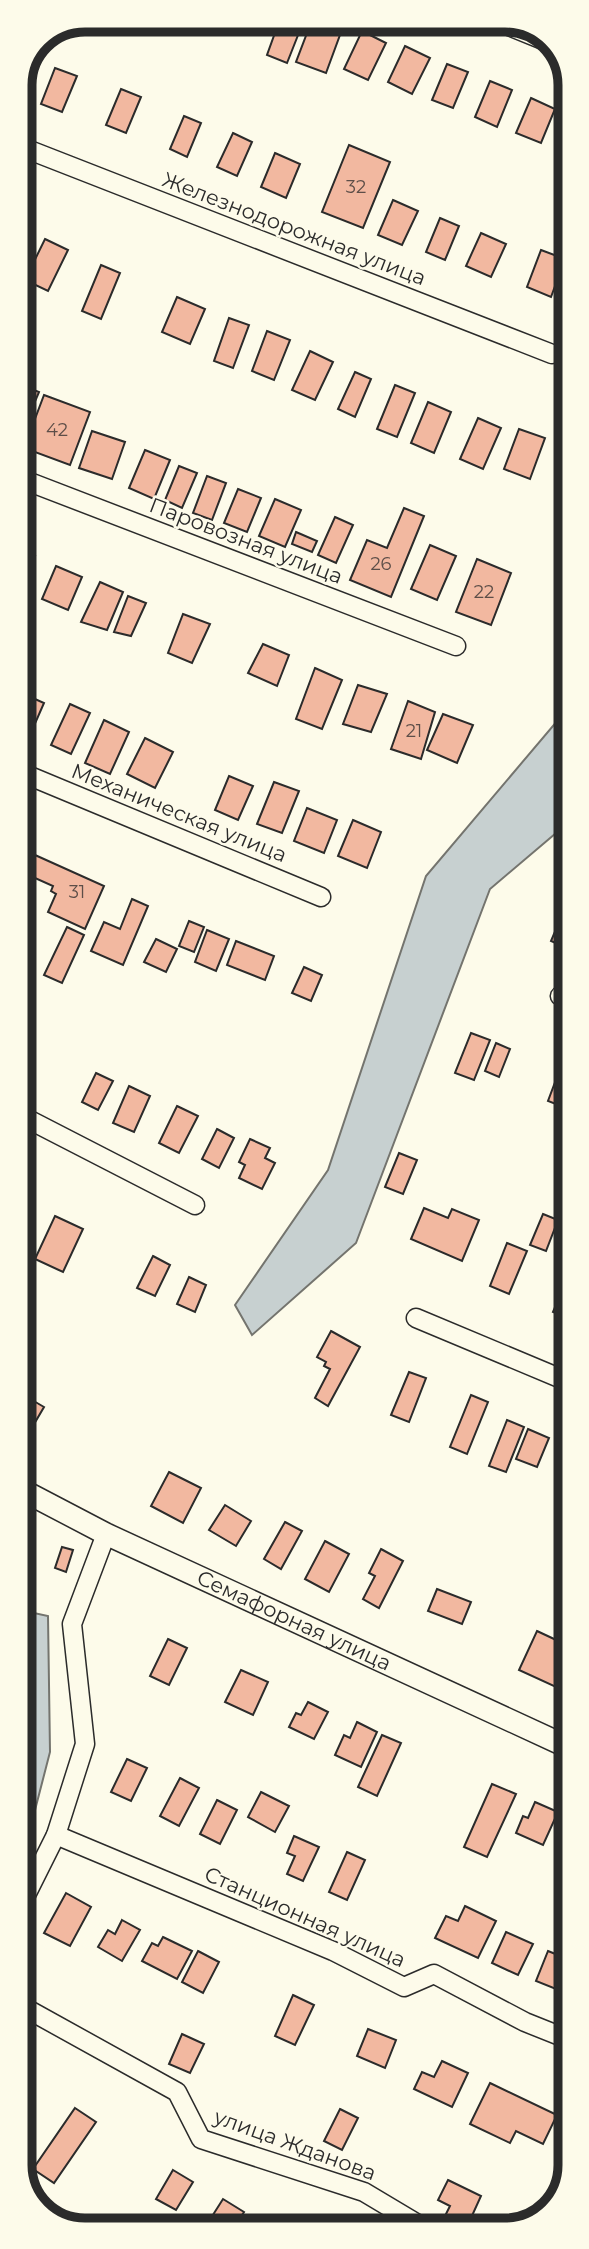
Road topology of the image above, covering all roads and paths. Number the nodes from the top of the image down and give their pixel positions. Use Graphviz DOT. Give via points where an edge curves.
graph roads {
  1 [pos="32,151"];
  2 [pos="552,354"];
  3 [pos="32,483"];
  4 [pos="456,646"];
  5 [pos="32,777"];
  6 [pos="321,897"];
  7 [pos="32,1121"];
  8 [pos="195,1205"];
  9 [pos="416,1318"];
  10 [pos="558,1377"];
  11 [pos="32,1495"];
  12 [pos="106,1534"];
  13 [pos="558,1743"];
  14 [pos="56,1835"];
  15 [pos="32,1883"];
  16 [pos="32,2012"];
  17 [pos="558,2035"];
  18 [pos="407,2218"];
  1 -- 2 [label="street, Железнодорожная улица"];
  3 -- 4 [label="street, Паровозная улица"];
  5 -- 6 [label="street, Механическая улица"];
  7 -- 8 [label="street"];
  9 -- 10 [label="street"];
  11 -- 12 [label="street, Семафорная улица"];
  12 -- 13 [label="street, Семафорная улица"];
  12 -- 14 [label="street" via="72,1623 85,1744"];
  14 -- 15 [label="street"];
  14 -- 17 [label="street, Станционная улица" via="333,1951 404,1987 434,1974"];
  16 -- 18 [label="street, улица Жданова" via="177,2092 201,2139 364,2192"];
}
